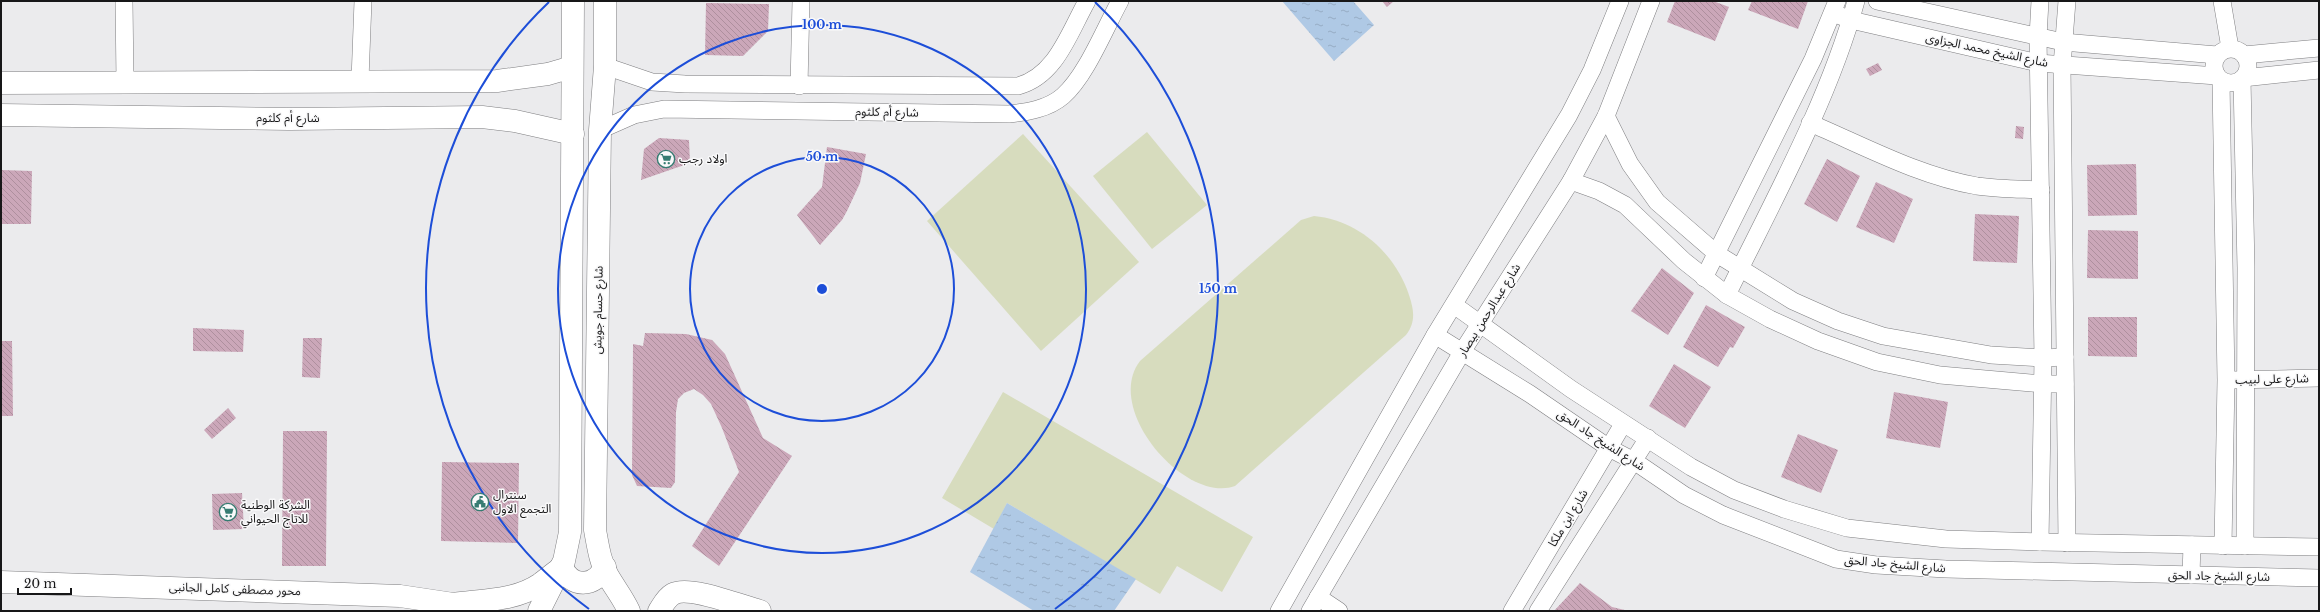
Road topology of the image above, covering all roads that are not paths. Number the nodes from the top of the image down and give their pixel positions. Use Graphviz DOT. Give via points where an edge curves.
graph roads {
  1 [pos="124,1"];
  2 [pos="363,1"];
  3 [pos="573,1"];
  4 [pos="605,1"];
  5 [pos="801,1"];
  6 [pos="1087,1"];
  7 [pos="1120,1"];
  8 [pos="1620,1"];
  9 [pos="1652,1"];
  10 [pos="1856,1"];
  11 [pos="1877,1"];
  12 [pos="2040,1"];
  13 [pos="2066,1"];
  14 [pos="2222,1"];
  15 [pos="1835,7"];
  16 [pos="1851,20"];
  17 [pos="2038,37"];
  18 [pos="2063,42"];
  19 [pos="2319,48"];
  20 [pos="2230,53"];
  21 [pos="2038,63"];
  22 [pos="605,66"];
  23 [pos="2062,66"];
  24 [pos="572,67"];
  25 [pos="2319,70"];
  26 [pos="2219,78"];
  27 [pos="2242,79"];
  28 [pos="360,80"];
  29 [pos="125,81"];
  30 [pos="1,83"];
  31 [pos="911,85"];
  32 [pos="799,86"];
  33 [pos="912,113"];
  34 [pos="1,115"];
  35 [pos="1606,116"];
  36 [pos="1810,123"];
  37 [pos="600,130"];
  38 [pos="573,134"];
  39 [pos="1571,181"];
  40 [pos="2041,190"];
  41 [pos="1716,254"];
  42 [pos="2246,268"];
  43 [pos="1740,269"];
  44 [pos="2223,269"];
  45 [pos="1704,278"];
  46 [pos="1727,295"];
  47 [pos="1454,305"];
  48 [pos="1481,323"];
  49 [pos="1435,335"];
  50 [pos="1462,352"];
  51 [pos="570,355"];
  52 [pos="598,355"];
  53 [pos="2065,357"];
  54 [pos="2043,358"];
  55 [pos="2319,378"];
  56 [pos="2226,380"];
  57 [pos="2244,380"];
  58 [pos="2043,384"];
  59 [pos="2065,384"];
  60 [pos="1623,424"];
  61 [pos="1648,438"];
  62 [pos="1609,448"];
  63 [pos="1634,461"];
  64 [pos="2040,542"];
  65 [pos="2067,543"];
  66 [pos="2192,544"];
  67 [pos="2223,546"];
  68 [pos="2245,546"];
  69 [pos="2319,547"];
  70 [pos="562,567"];
  71 [pos="605,567"];
  72 [pos="2191,575"];
  73 [pos="2319,578"];
  74 [pos="1,582"];
  75 [pos="1314,604"];
  76 [pos="460,608"];
  77 [pos="540,611"];
  78 [pos="629,611"];
  79 [pos="659,611"];
  80 [pos="760,611"];
  81 [pos="1279,611"];
  82 [pos="1340,611"];
  83 [pos="1512,611"];
  84 [pos="1538,611"];
  1 -- 29 [label="street"];
  2 -- 28 [label="street"];
  3 -- 24 [label="street"];
  4 -- 22 [label="street, شارع حسام جويش"];
  5 -- 32 [label="street"];
  6 -- 31 [label="street" via="1055,60 1043,74 1030,83 1003,88"];
  7 -- 33 [label="street, شارع أم كلثوم" via="1079,77 1063,96 1047,106 1029,112 1009,114"];
  8 -- 47 [label="street" via="1592,70 1569,115"];
  9 -- 35 [label="street, شارع عبدالرحمن بيصار"];
  10 -- 16 [label="street"];
  11 -- 17 [label="street, شارع الشيخ محمد الجزاوى"];
  12 -- 17 [label="street"];
  13 -- 18 [label="street"];
  14 -- 20 [label="street"];
  15 -- 16 [label="street, شارع الشيخ محمد الجزاوى"];
  15 -- 41 [label="street" via="1813,59"];
  16 -- 21 [label="street, شارع الشيخ محمد الجزاوى"];
  16 -- 36 [label="street"];
  17 -- 18 [label="street, شارع الشيخ محمد الجزاوى"];
  17 -- 21 [label="street"];
  18 -- 20 [label="street, شارع الشيخ محمد الجزاوى"];
  18 -- 23 [label="street"];
  19 -- 20 [label="street, شارع الشيخ محمد الجزاوى"];
  20 -- 26 [label="street" via="2213,66"];
  20 -- 27 [label="street" via="2248,67"];
  21 -- 23 [label="street, شارع الشيخ محمد الجزاوى"];
  21 -- 40 [label="street"];
  22 -- 32 [label="street" via="652,82"];
  22 -- 37 [label="street, شارع حسام جويش"];
  23 -- 26 [label="street, شارع الشيخ محمد الجزاوى"];
  23 -- 53 [label="street"];
  24 -- 28 [label="street" via="548,74 497,81"];
  24 -- 38 [label="street"];
  25 -- 27 [label="street"];
  26 -- 27 [label="street" via="2232,83"];
  26 -- 44 [label="street"];
  27 -- 42 [label="street"];
  28 -- 29 [label="street" via="287,83"];
  29 -- 30 [label="street"];
  31 -- 32 [label="street"];
  31 -- 33 [label="street"];
  33 -- 37 [label="street, شارع أم كلثوم" via="664,109 634,115"];
  34 -- 38 [label="street, شارع أم كلثوم" via="289,119 482,117 515,121"];
  35 -- 39 [label="street, شارع عبدالرحمن بيصار"];
  35 -- 41 [label="street" via="1640,180 1657,202"];
  36 -- 40 [label="street" via="1939,177 1978,186"];
  36 -- 43 [label="street"];
  37 -- 52 [label="street, شارع حسام جويش"];
  38 -- 51 [label="street"];
  39 -- 45 [label="street" via="1599,191 1625,205"];
  39 -- 48 [label="street, شارع عبدالرحمن بيصار"];
  40 -- 54 [label="street"];
  41 -- 43 [label="street"];
  41 -- 45 [label="street"];
  42 -- 44 [label="street"];
  42 -- 57 [label="street"];
  43 -- 46 [label="street"];
  43 -- 54 [label="street" via="1793,301 1838,321 1883,336 1991,355"];
  44 -- 56 [label="street"];
  45 -- 46 [label="street"];
  46 -- 58 [label="street" via="1770,319 1818,341 1877,362 1940,375"];
  47 -- 48 [label="street"];
  47 -- 49 [label="street"];
  48 -- 50 [label="street, شارع عبدالرحمن بيصار"];
  48 -- 60 [label="street"];
  49 -- 50 [label="street, شارع الشيخ جاد الحق"];
  49 -- 81 [label="street"];
  50 -- 62 [label="street, شارع الشيخ جاد الحق" via="1530,394"];
  50 -- 75 [label="street, شارع عبدالرحمن بيصار"];
  51 -- 52 [label="street"];
  51 -- 70 [label="street" via="570,532"];
  52 -- 71 [label="street, شارع حسام جويش" via="595,530 599,554"];
  53 -- 54 [label="street"];
  53 -- 59 [label="street"];
  54 -- 58 [label="street"];
  55 -- 57 [label="street, شارع على لبيب"];
  56 -- 57 [label="street, شارع على لبيب"];
  56 -- 67 [label="street"];
  57 -- 68 [label="street"];
  58 -- 59 [label="street"];
  58 -- 64 [label="street"];
  59 -- 65 [label="street"];
  60 -- 61 [label="street"];
  60 -- 62 [label="street, شارع ابن ملكا"];
  61 -- 63 [label="street, شارع ابن ملكا"];
  61 -- 64 [label="street" via="1691,467 1734,490 1784,509 1847,528 1946,538"];
  62 -- 63 [label="street, شارع الشيخ جاد الحق"];
  62 -- 83 [label="street, شارع ابن ملكا"];
  63 -- 72 [label="street, شارع الشيخ جاد الحق" via="1684,495 1723,515 1836,558 1946,569"];
  63 -- 84 [label="street, شارع ابن ملكا"];
  64 -- 65 [label="street"];
  65 -- 66 [label="street"];
  66 -- 67 [label="street"];
  66 -- 72 [label="street"];
  67 -- 68 [label="street"];
  68 -- 69 [label="street"];
  70 -- 71 [label="street" via="568,578 580,583 592,581"];
  70 -- 76 [label="street, محور مصطفى كامل الجانبى" via="539,585 524,592"];
  70 -- 77 [label="street"];
  71 -- 78 [label="street, شارع حسام جويش"];
  72 -- 73 [label="street, شارع الشيخ جاد الحق"];
  74 -- 76 [label="street, محور مصطفى كامل الجانبى" via="400,596"];
  75 -- 82 [label="street"];
  79 -- 80 [label="street" via="667,598 673,594 688,592"];
}
